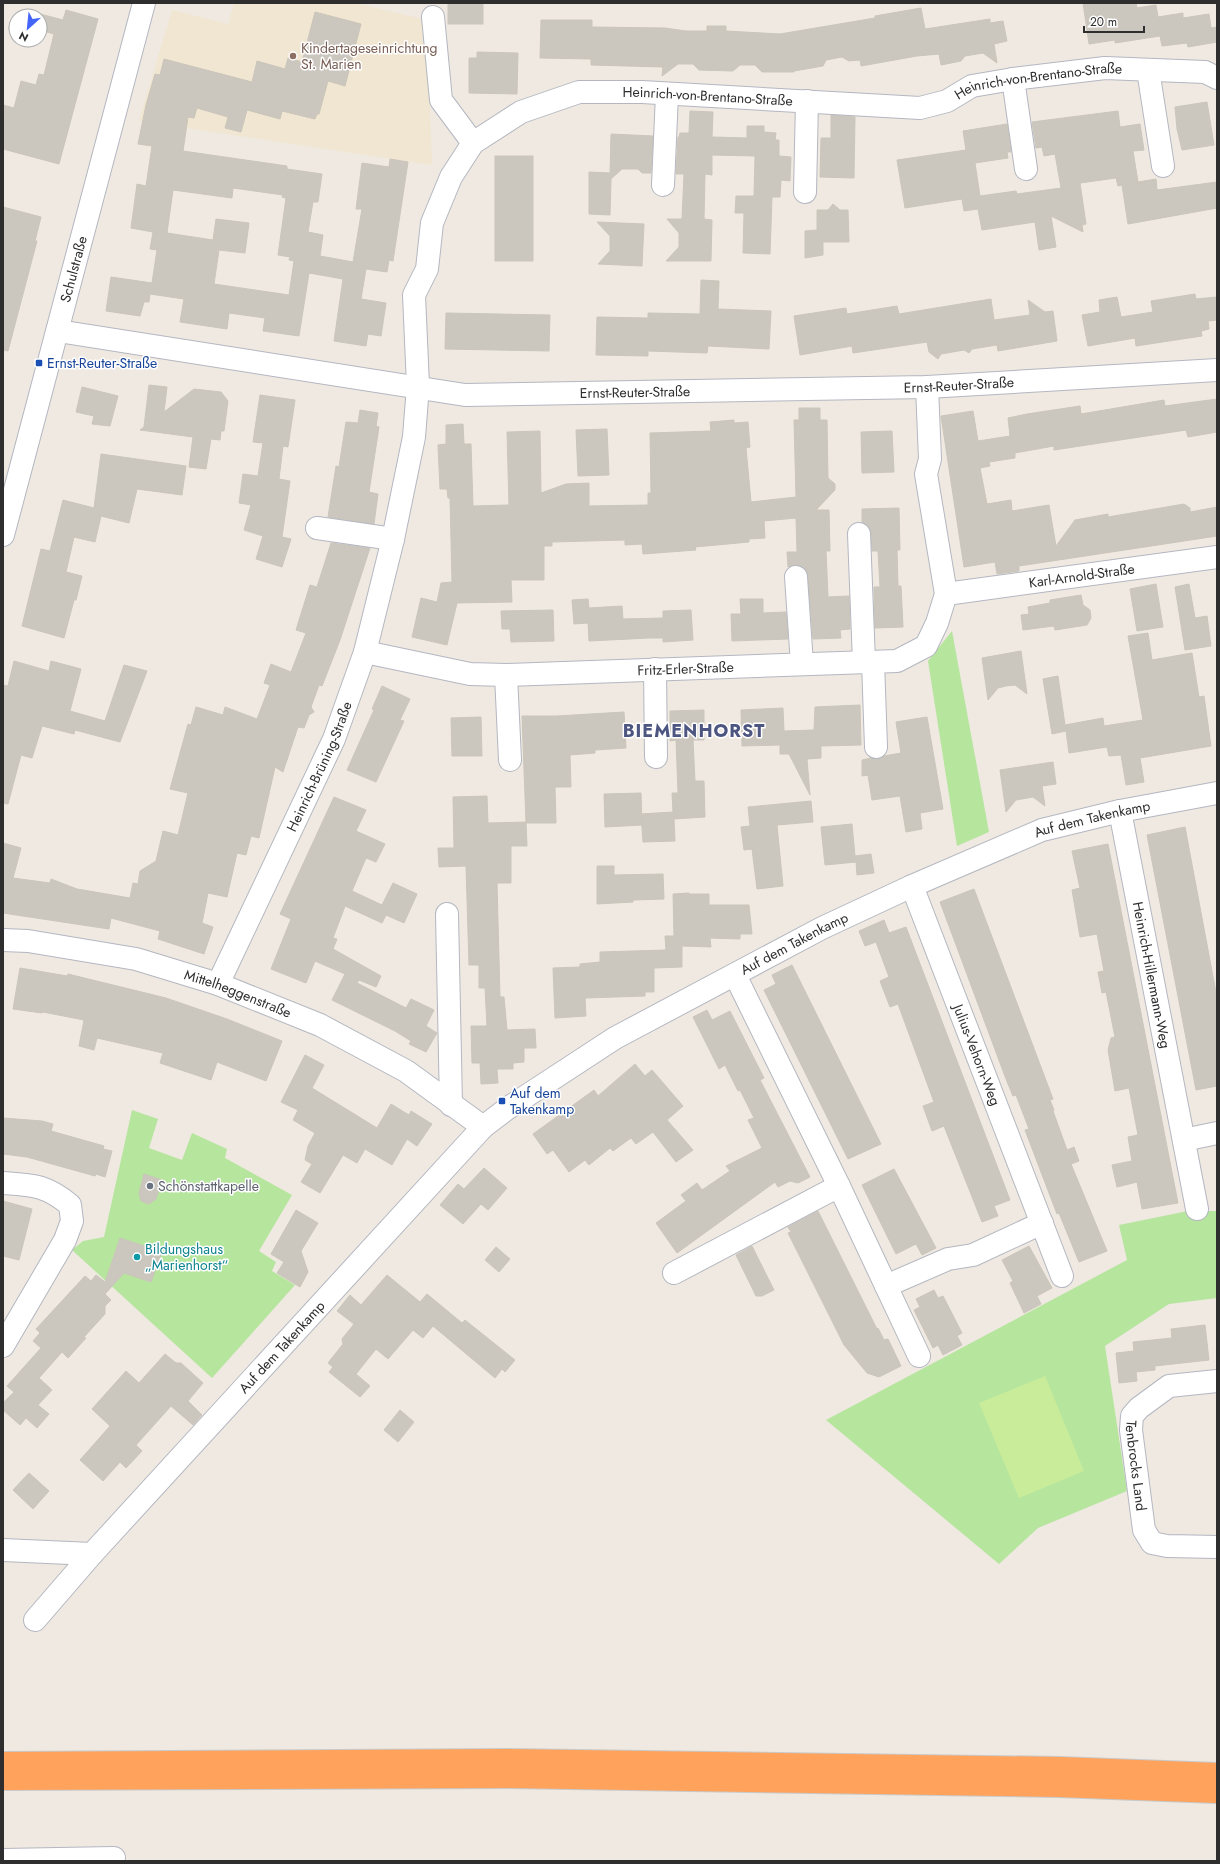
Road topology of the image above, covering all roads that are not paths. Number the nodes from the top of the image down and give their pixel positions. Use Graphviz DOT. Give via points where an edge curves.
graph roads {
  1 [pos="144,3"];
  2 [pos="433,17"];
  3 [pos="1148,70"];
  4 [pos="1213,73"];
  5 [pos="1013,79"];
  6 [pos="667,94"];
  7 [pos="807,101"];
  8 [pos="473,143"];
  9 [pos="1163,166"];
  10 [pos="1026,169"];
  11 [pos="663,185"];
  12 [pos="805,192"];
  13 [pos="58,331"];
  14 [pos="1217,370"];
  15 [pos="418,386"];
  16 [pos="927,387"];
  17 [pos="318,528"];
  18 [pos="859,534"];
  19 [pos="3,535"];
  20 [pos="394,539"];
  21 [pos="1217,557"];
  22 [pos="796,577"];
  23 [pos="946,594"];
  24 [pos="365,652"];
  25 [pos="869,662"];
  26 [pos="802,664"];
  27 [pos="655,669"];
  28 [pos="506,675"];
  29 [pos="876,747"];
  30 [pos="656,757"];
  31 [pos="510,760"];
  32 [pos="1217,793"];
  33 [pos="1120,811"];
  34 [pos="912,886"];
  35 [pos="447,914"];
  36 [pos="3,940"];
  37 [pos="735,975"];
  38 [pos="218,984"];
  39 [pos="451,1104"];
  40 [pos="483,1127"];
  41 [pos="1217,1133"];
  42 [pos="1184,1140"];
  43 [pos="3,1183"];
  44 [pos="839,1186"];
  45 [pos="1196,1209"];
  46 [pos="1042,1223"];
  47 [pos="674,1273"];
  48 [pos="1062,1276"];
  49 [pos="886,1286"];
  50 [pos="3,1346"];
  51 [pos="919,1356"];
  52 [pos="1217,1381"];
  53 [pos="1217,1547"];
  54 [pos="3,1550"];
  55 [pos="92,1554"];
  56 [pos="35,1620"];
  57 [pos="3,1763"];
  58 [pos="1217,1774"];
  59 [pos="3,1779"];
  60 [pos="1217,1792"];
  61 [pos="114,1858"];
  62 [pos="3,1860"];
  1 -- 13 [label="street, Schulstraße"];
  2 -- 8 [label="street" via="441,100"];
  3 -- 4 [label="street, Heinrich-von-Brentano-Straße"];
  3 -- 5 [label="street, Heinrich-von-Brentano-Straße" via="1105,68"];
  3 -- 9 [label="street"];
  5 -- 7 [label="street, Heinrich-von-Brentano-Straße" via="972,86 947,101 920,108"];
  5 -- 10 [label="street"];
  6 -- 7 [label="street, Heinrich-von-Brentano-Straße"];
  6 -- 8 [label="street, Heinrich-von-Brentano-Straße" via="579,92 521,112"];
  6 -- 11 [label="street"];
  7 -- 12 [label="street"];
  8 -- 15 [label="street, Heinrich-von-Brentano-Straße" via="450,177 432,223 427,269 414,295"];
  13 -- 15 [label="street, Ernst-Reuter-Straße"];
  13 -- 19 [label="street, Schulstraße"];
  14 -- 16 [label="street, Ernst-Reuter-Straße"];
  15 -- 16 [label="street, Ernst-Reuter-Straße" via="465,395"];
  15 -- 20 [label="street, Heinrich-Brüning-Straße" via="414,437"];
  16 -- 23 [label="street, Fritz-Erler-Straße" via="930,459 926,474"];
  17 -- 20 [label="street"];
  18 -- 25 [label="street"];
  20 -- 24 [label="street, Heinrich-Brüning-Straße"];
  21 -- 23 [label="street, Karl-Arnold-Straße"];
  22 -- 26 [label="street"];
  23 -- 25 [label="street, Fritz-Erler-Straße" via="937,623 926,646 897,661"];
  24 -- 28 [label="street, Fritz-Erler-Straße" via="470,674"];
  24 -- 38 [label="street, Heinrich-Brüning-Straße" via="334,739"];
  25 -- 26 [label="street, Fritz-Erler-Straße"];
  25 -- 29 [label="street"];
  26 -- 27 [label="street, Fritz-Erler-Straße"];
  27 -- 28 [label="street, Fritz-Erler-Straße"];
  27 -- 30 [label="street"];
  28 -- 31 [label="street"];
  32 -- 33 [label="street, Auf dem Takenkamp"];
  33 -- 34 [label="street, Auf dem Takenkamp" via="1042,830"];
  33 -- 42 [label="street, Heinrich-Hillermann-Weg"];
  34 -- 37 [label="street, Auf dem Takenkamp" via="822,928"];
  34 -- 46 [label="street, Julius-Vehorn-Weg"];
  35 -- 39 [label="street"];
  36 -- 38 [label="street, Mittelheggenstraße" via="28,941 136,959"];
  37 -- 40 [label="street, Auf dem Takenkamp" via="615,1038"];
  37 -- 44 [label="street"];
  38 -- 39 [label="street, Mittelheggenstraße" via="320,1025 406,1071"];
  39 -- 40 [label="street, Mittelheggenstraße"];
  40 -- 55 [label="street, Auf dem Takenkamp"];
  41 -- 42 [label="street"];
  42 -- 45 [label="street, Heinrich-Hillermann-Weg"];
  43 -- 50 [label="street" via="36,1185 56,1194 70,1205 72,1221 65,1240"];
  44 -- 47 [label="street"];
  44 -- 49 [label="street"];
  46 -- 48 [label="street, Julius-Vehorn-Weg"];
  46 -- 49 [label="street" via="973,1255 948,1259"];
  49 -- 51 [label="street"];
  52 -- 53 [label="street, Tenbrocks Land" via="1169,1386 1132,1416 1131,1430 1144,1530 1152,1543 1167,1546"];
  54 -- 55 [label="street"];
  55 -- 56 [label="street, Auf dem Takenkamp"];
  57 -- 58 [label="highway" via="507,1760 1052,1768"];
  59 -- 60 [label="highway" via="509,1777 1050,1786"];
  61 -- 62 [label="street"];
}
